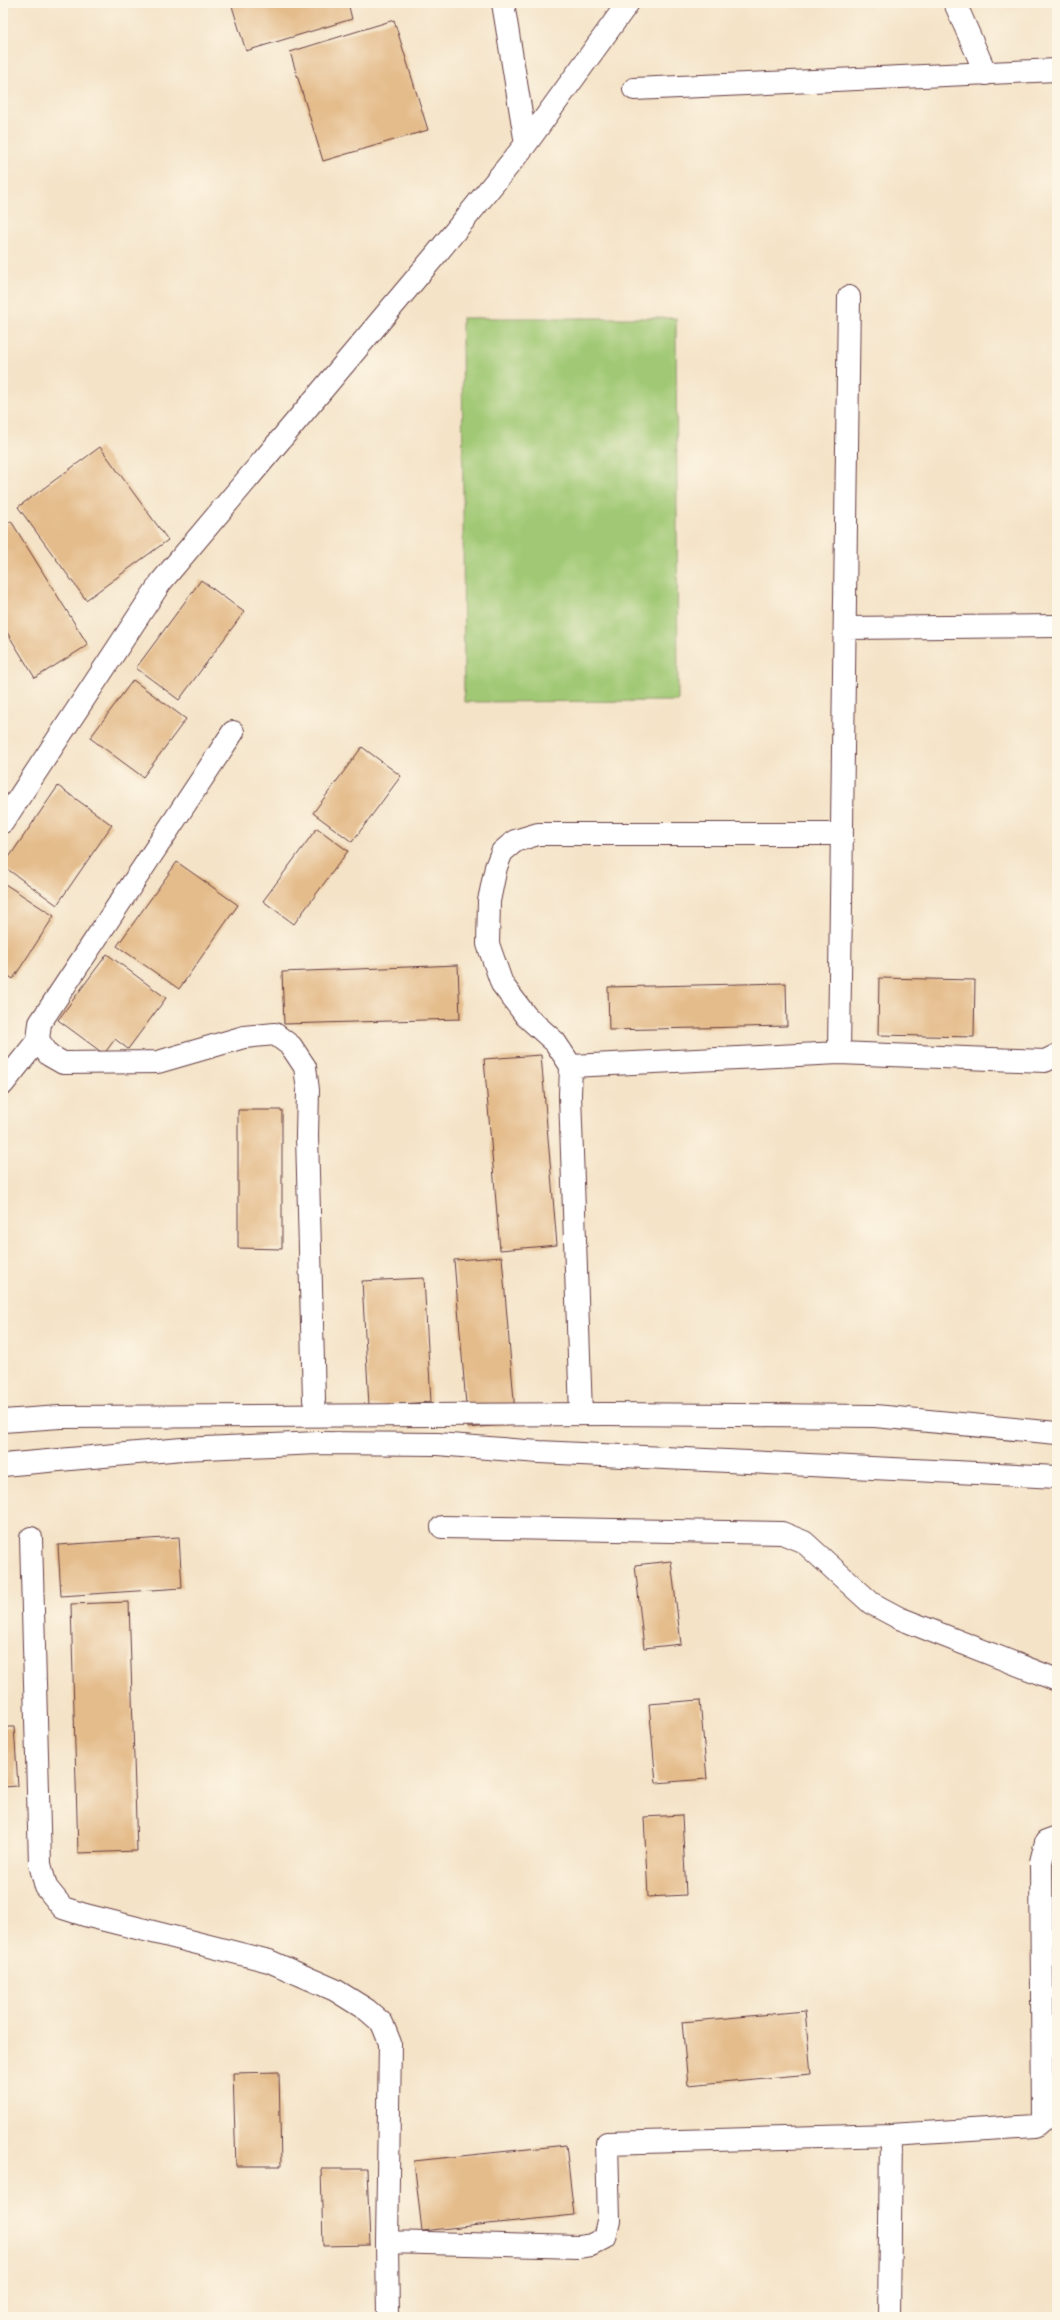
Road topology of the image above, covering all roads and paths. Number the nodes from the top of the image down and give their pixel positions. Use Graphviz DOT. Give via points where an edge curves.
graph roads {
  1 [pos="503,3"];
  2 [pos="628,3"];
  3 [pos="955,3"];
  4 [pos="1057,70"];
  5 [pos="986,74"];
  6 [pos="634,89"];
  7 [pos="526,144"];
  8 [pos="849,297"];
  9 [pos="1057,626"];
  10 [pos="845,628"];
  11 [pos="233,732"];
  12 [pos="3,822"];
  13 [pos="842,834"];
  14 [pos="38,1040"];
  15 [pos="839,1053"];
  16 [pos="1057,1055"];
  17 [pos="571,1066"];
  18 [pos="3,1084"];
  19 [pos="314,1400"];
  20 [pos="580,1414"];
  21 [pos="3,1421"];
  22 [pos="1057,1433"];
  23 [pos="3,1465"];
  24 [pos="1057,1476"];
  25 [pos="442,1527"];
  26 [pos="31,1538"];
  27 [pos="1057,1680"];
  28 [pos="1057,1838"];
  29 [pos="891,2136"];
  30 [pos="387,2242"];
  31 [pos="388,2317"];
  32 [pos="889,2317"];
  1 -- 7 [label="street"];
  2 -- 7 [label="street"];
  3 -- 5 [label="street"];
  4 -- 5 [label="street"];
  5 -- 6 [label="street"];
  7 -- 12 [label="street" via="161,582"];
  8 -- 10 [label="street"];
  9 -- 10 [label="street"];
  10 -- 13 [label="street"];
  11 -- 14 [label="street" via="40,1023"];
  13 -- 15 [label="street"];
  13 -- 17 [label="street" via="538,834 515,841 502,852 496,866 489,901 488,944 502,984 526,1016 555,1042"];
  14 -- 18 [label="street"];
  14 -- 19 [label="street" via="49,1055 63,1063 158,1062 244,1037 275,1034 291,1046 305,1067 308,1090"];
  15 -- 16 [label="street" via="1045,1061"];
  15 -- 17 [label="street"];
  17 -- 20 [label="street"];
  20 -- 21 [label="street" via="60,1417"];
  20 -- 22 [label="street" via="875,1416"];
  23 -- 24 [label="street" via="182,1449 358,1443 437,1444 539,1452"];
  25 -- 27 [label="street" via="782,1533 804,1542 871,1603 899,1618"];
  26 -- 30 [label="street" via="40,1864 46,1887 63,1908 269,1960 335,1990 367,2010 382,2023 390,2042"];
  28 -- 29 [label="street" via="1046,1842 1041,1862 1043,2120 1036,2126"];
  29 -- 30 [label="street" via="607,2142 609,2221 605,2238 591,2245 579,2247"];
  29 -- 32 [label="street"];
  30 -- 31 [label="street"];
}
